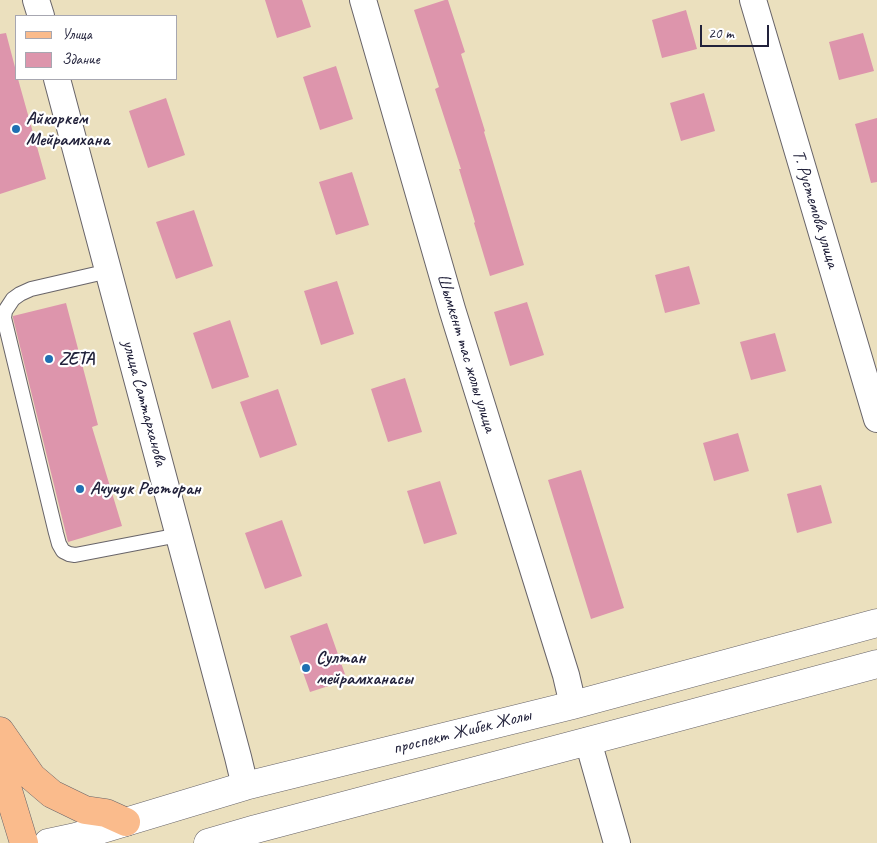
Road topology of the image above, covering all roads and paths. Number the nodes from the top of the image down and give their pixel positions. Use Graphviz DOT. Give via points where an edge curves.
graph roads {
  1 [pos="36,0"];
  2 [pos="363,0"];
  3 [pos="752,0"];
  4 [pos="41,15"];
  5 [pos="57,80"];
  6 [pos="109,271"];
  7 [pos="877,419"];
  8 [pos="179,535"];
  9 [pos="877,623"];
  10 [pos="877,664"];
  11 [pos="574,705"];
  12 [pos="0,731"];
  13 [pos="588,740"];
  14 [pos="0,764"];
  15 [pos="245,786"];
  16 [pos="126,822"];
  17 [pos="257,836"];
  18 [pos="24,843"];
  19 [pos="48,843"];
  20 [pos="208,843"];
  21 [pos="617,843"];
  1 -- 4 [label="street"];
  2 -- 11 [label="street, Шымкент тас жолы улица" via="454,316"];
  3 -- 7 [label="street, Т. Рустемова улица"];
  5 -- 6 [label="street, улица Саттарханова"];
  6 -- 8 [label="street, улица Саттарханова"];
  6 -- 8 [label="lane" via="31,289 13,299 5,311 4,318 56,533 63,551 75,555"];
  8 -- 15 [label="street, улица Саттарханова"];
  9 -- 11 [label="street, проспект Жибек Жолы"];
  10 -- 13 [label="street"];
  11 -- 15 [label="street, проспект Жибек Жолы"];
  12 -- 16 [label="main road" via="32,777 52,794 85,810 106,813"];
  13 -- 17 [label="street"];
  13 -- 21 [label="street"];
  14 -- 18 [label="main road"];
  15 -- 16 [label="street, проспект Жибек Жолы"];
  16 -- 19 [label="street, проспект Жибек Жолы"];
  17 -- 20 [label="street"];
}
